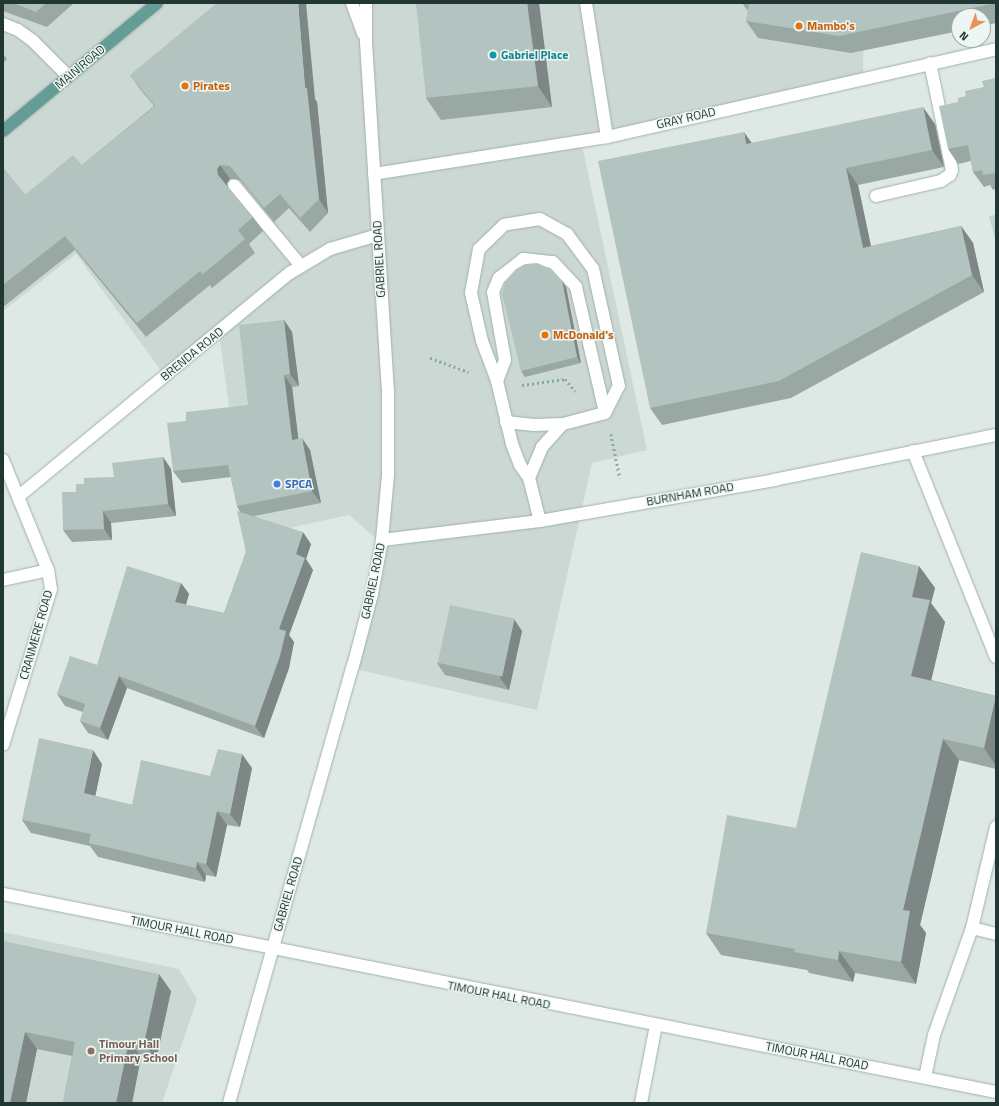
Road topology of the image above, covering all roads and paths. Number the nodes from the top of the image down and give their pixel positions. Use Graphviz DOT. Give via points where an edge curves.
graph roads {
  1 [pos="157,3"];
  2 [pos="352,3"];
  3 [pos="366,3"];
  4 [pos="586,3"];
  5 [pos="3,24"];
  6 [pos="366,42"];
  7 [pos="996,48"];
  8 [pos="930,63"];
  9 [pos="68,76"];
  10 [pos="3,131"];
  11 [pos="607,137"];
  12 [pos="374,174"];
  13 [pos="234,185"];
  14 [pos="876,196"];
  15 [pos="378,235"];
  16 [pos="301,266"];
  17 [pos="430,358"];
  18 [pos="472,373"];
  19 [pos="497,381"];
  20 [pos="515,386"];
  21 [pos="580,396"];
  22 [pos="605,413"];
  23 [pos="506,422"];
  24 [pos="563,424"];
  25 [pos="610,428"];
  26 [pos="996,435"];
  27 [pos="913,451"];
  28 [pos="4,467"];
  29 [pos="529,478"];
  30 [pos="620,478"];
  31 [pos="19,496"];
  32 [pos="540,521"];
  33 [pos="382,540"];
  34 [pos="48,570"];
  35 [pos="3,580"];
  36 [pos="996,657"];
  37 [pos="3,744"];
  38 [pos="996,827"];
  39 [pos="3,894"];
  40 [pos="972,928"];
  41 [pos="996,934"];
  42 [pos="272,949"];
  43 [pos="656,1025"];
  44 [pos="925,1077"];
  45 [pos="996,1092"];
  46 [pos="229,1103"];
  47 [pos="641,1103"];
  1 -- 9 [label="main road, MAIN ROAD"];
  2 -- 6 [label="street, GABRIEL ROAD"];
  3 -- 6 [label="street, GABRIEL ROAD"];
  4 -- 11 [label="street"];
  5 -- 9 [label="street" via="18,30 33,41"];
  6 -- 12 [label="street, GABRIEL ROAD"];
  7 -- 8 [label="street, GRAY ROAD"];
  8 -- 11 [label="street, GRAY ROAD"];
  8 -- 14 [label="street" via="952,170 950,175 941,181"];
  9 -- 10 [label="main road, MAIN ROAD"];
  11 -- 12 [label="street, GRAY ROAD"];
  12 -- 15 [label="street, GABRIEL ROAD"];
  13 -- 16 [label="street"];
  15 -- 16 [label="street, BRENDA ROAD" via="330,249"];
  15 -- 33 [label="street, GABRIEL ROAD" via="388,399 388,475"];
  16 -- 31 [label="street, BRENDA ROAD"];
  17 -- 18 [label="path"];
  19 -- 22 [label="street" via="505,360 493,292 499,278 523,259 552,262 576,287"];
  19 -- 22 [label="street" via="482,341 471,293 479,249 504,225 540,219 567,234 593,269 619,386"];
  19 -- 23 [label="street"];
  20 -- 21 [label="path" via="565,379"];
  22 -- 24 [label="street"];
  23 -- 24 [label="street" via="532,425"];
  23 -- 29 [label="street" via="520,465"];
  24 -- 29 [label="street" via="542,448"];
  25 -- 30 [label="path"];
  26 -- 27 [label="street, BURNHAM ROAD"];
  27 -- 32 [label="street, BURNHAM ROAD" via="774,480"];
  27 -- 36 [label="street"];
  28 -- 31 [label="street, CRANMERE ROAD"];
  29 -- 32 [label="street"];
  31 -- 34 [label="street, CRANMERE ROAD"];
  32 -- 33 [label="street, BURNHAM ROAD"];
  33 -- 42 [label="street, GABRIEL ROAD" via="372,594 353,666"];
  34 -- 35 [label="street"];
  34 -- 37 [label="street, CRANMERE ROAD" via="51,589"];
  38 -- 40 [label="street"];
  39 -- 42 [label="street, TIMOUR HALL ROAD"];
  40 -- 41 [label="street"];
  40 -- 44 [label="street" via="934,1035"];
  42 -- 43 [label="street, TIMOUR HALL ROAD"];
  42 -- 46 [label="street, GABRIEL ROAD"];
  43 -- 44 [label="street, TIMOUR HALL ROAD"];
  43 -- 47 [label="street"];
  44 -- 45 [label="street, TIMOUR HALL ROAD"];
}
